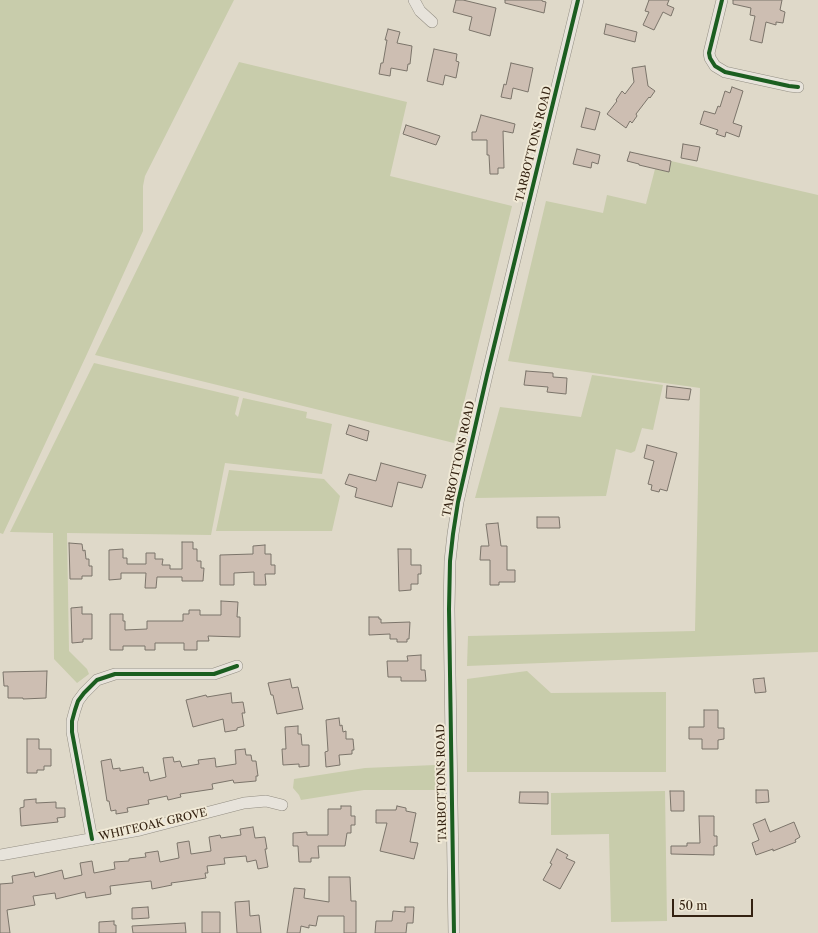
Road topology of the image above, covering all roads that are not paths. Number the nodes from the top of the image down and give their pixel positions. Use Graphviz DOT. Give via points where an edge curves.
graph roads {
  1 [pos="414,0"];
  2 [pos="578,0"];
  3 [pos="722,0"];
  4 [pos="432,22"];
  5 [pos="798,87"];
  6 [pos="237,666"];
  7 [pos="282,805"];
  8 [pos="92,839"];
  9 [pos="0,855"];
  10 [pos="454,933"];
  1 -- 4 [label="street" via="420,12"];
  2 -- 10 [label="street, TARBOTTONS ROAD" via="487,375 453,534 449,609"];
  3 -- 5 [label="street" via="709,53 715,66 725,72"];
  6 -- 8 [label="street" via="214,674 115,674 97,680 84,693 75,710 72,732"];
  7 -- 8 [label="street, WHITEOAK GROVE" via="266,801 244,803 153,827"];
  8 -- 9 [label="street, WHITEOAK GROVE"];
}
